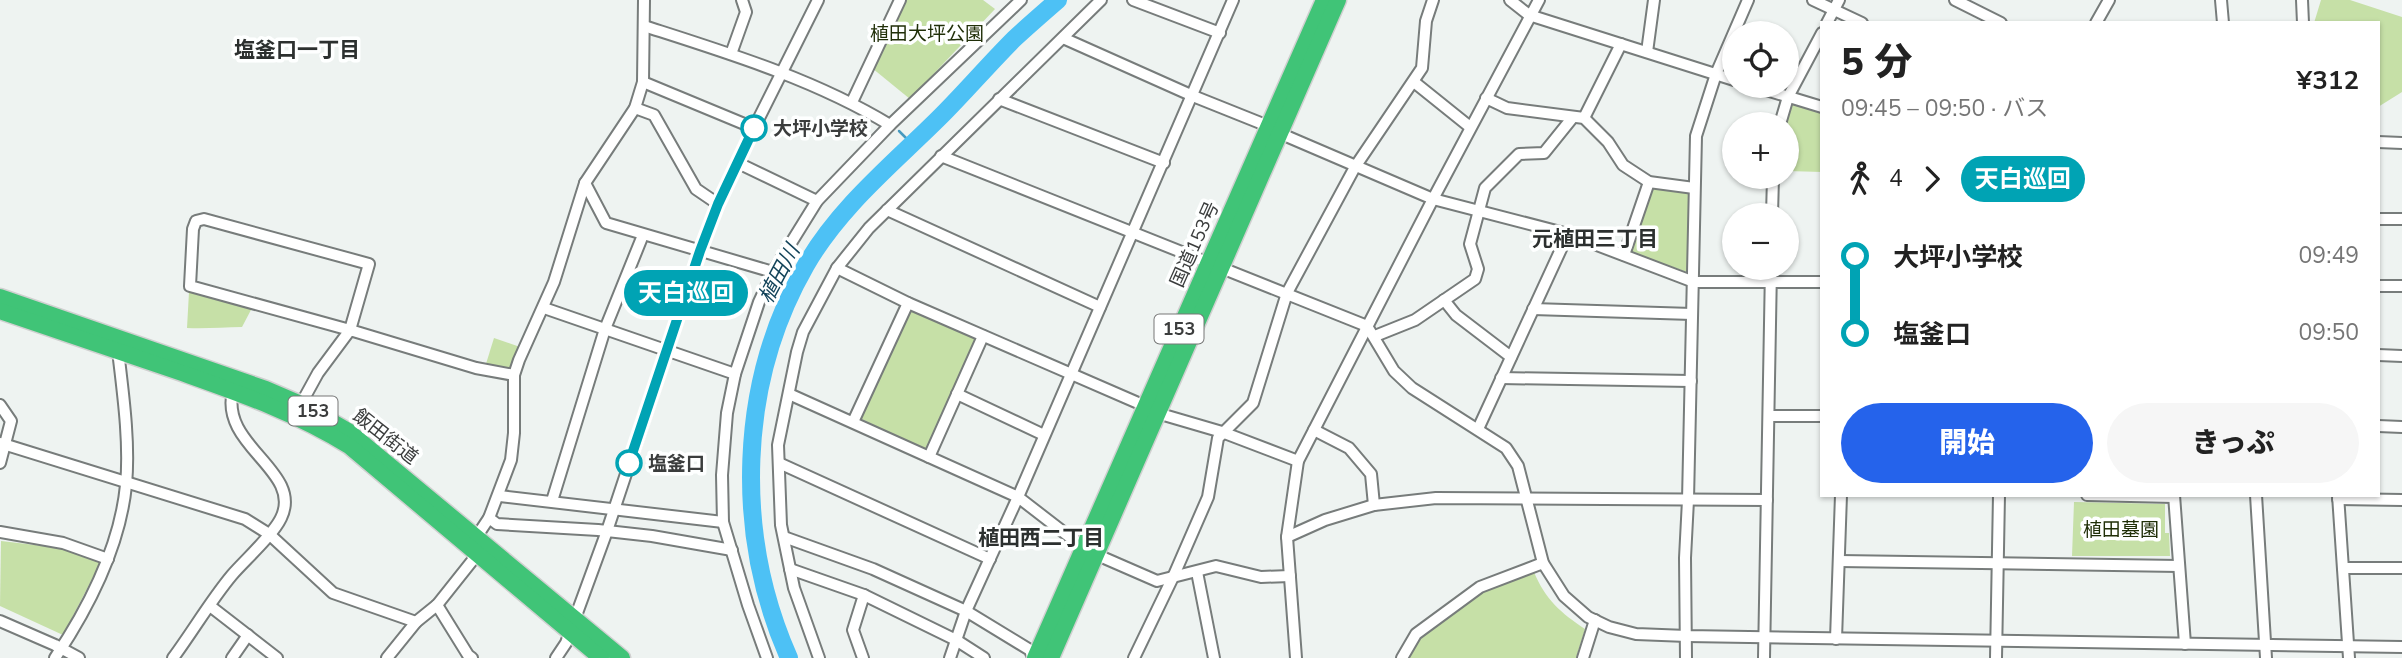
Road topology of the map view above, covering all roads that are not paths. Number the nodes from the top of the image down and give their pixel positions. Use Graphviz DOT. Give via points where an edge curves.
graph roads {
  1 [pos="644,0"];
  2 [pos="743,0"];
  3 [pos="818,0"];
  4 [pos="900,0"];
  5 [pos="1021,0"];
  6 [pos="1101,0"];
  7 [pos="1133,0"];
  8 [pos="1233,0"];
  9 [pos="1324,0"];
  10 [pos="1338,0"];
  11 [pos="1433,0"];
  12 [pos="1510,0"];
  13 [pos="1539,0"];
  14 [pos="1654,0"];
  15 [pos="1748,0"];
  16 [pos="1813,0"];
  17 [pos="1955,0"];
  18 [pos="2109,0"];
  19 [pos="2221,0"];
  20 [pos="2302,0"];
  21 [pos="1837,4"];
  22 [pos="1529,15"];
  23 [pos="1828,21"];
  24 [pos="1859,21"];
  25 [pos="1997,21"];
  26 [pos="2097,21"];
  27 [pos="2223,21"];
  28 [pos="2303,21"];
  29 [pos="643,26"];
  30 [pos="1220,33"];
  31 [pos="1820,37"];
  32 [pos="1063,38"];
  33 [pos="1621,44"];
  34 [pos="1647,52"];
  35 [pos="731,54"];
  36 [pos="782,73"];
  37 [pos="1716,74"];
  38 [pos="1722,76"];
  39 [pos="1799,76"];
  40 [pos="643,82"];
  41 [pos="1414,82"];
  42 [pos="1193,96"];
  43 [pos="1486,98"];
  44 [pos="1791,98"];
  45 [pos="999,99"];
  46 [pos="852,102"];
  47 [pos="1820,106"];
  48 [pos="635,107"];
  49 [pos="1578,117"];
  50 [pos="890,125"];
  51 [pos="1471,127"];
  52 [pos="754,128"];
  53 [pos="1273,129"];
  54 [pos="2380,142"];
  55 [pos="2402,143"];
  56 [pos="941,156"];
  57 [pos="738,163"];
  58 [pos="1164,163"];
  59 [pos="1355,167"];
  60 [pos="1649,182"];
  61 [pos="584,183"];
  62 [pos="1694,188"];
  63 [pos="1433,200"];
  64 [pos="817,201"];
  65 [pos="718,204"];
  66 [pos="887,210"];
  67 [pos="1479,211"];
  68 [pos="2380,219"];
  69 [pos="2402,219"];
  70 [pos="1133,232"];
  71 [pos="1568,234"];
  72 [pos="643,235"];
  73 [pos="700,251"];
  74 [pos="1624,255"];
  75 [pos="1215,265"];
  76 [pos="837,268"];
  77 [pos="773,272"];
  78 [pos="1693,282"];
  79 [pos="1771,282"];
  80 [pos="1820,282"];
  81 [pos="2380,286"];
  82 [pos="2402,286"];
  83 [pos="1287,293"];
  84 [pos="0,297"];
  85 [pos="1444,300"];
  86 [pos="908,303"];
  87 [pos="1100,307"];
  88 [pos="544,309"];
  89 [pos="1533,309"];
  90 [pos="0,310"];
  91 [pos="1692,314"];
  92 [pos="1367,326"];
  93 [pos="605,329"];
  94 [pos="350,330"];
  95 [pos="983,336"];
  96 [pos="1374,336"];
  97 [pos="118,351"];
  98 [pos="667,351"];
  99 [pos="2380,355"];
  100 [pos="2402,356"];
  101 [pos="1511,357"];
  102 [pos="735,374"];
  103 [pos="1071,374"];
  104 [pos="514,375"];
  105 [pos="1501,378"];
  106 [pos="1691,381"];
  107 [pos="233,391"];
  108 [pos="789,394"];
  109 [pos="957,394"];
  110 [pos="301,404"];
  111 [pos="0,405"];
  112 [pos="1151,410"];
  113 [pos="1769,416"];
  114 [pos="1820,416"];
  115 [pos="853,422"];
  116 [pos="2380,426"];
  117 [pos="2402,427"];
  118 [pos="1478,429"];
  119 [pos="1314,430"];
  120 [pos="1222,432"];
  121 [pos="1044,435"];
  122 [pos="2,443"];
  123 [pos="929,457"];
  124 [pos="1298,461"];
  125 [pos="0,463"];
  126 [pos="779,463"];
  127 [pos="126,482"];
  128 [pos="499,496"];
  129 [pos="1018,496"];
  130 [pos="1841,497"];
  131 [pos="1999,497"];
  132 [pos="2174,497"];
  133 [pos="2256,497"];
  134 [pos="2338,497"];
  135 [pos="1525,498"];
  136 [pos="1688,500"];
  137 [pos="1767,500"];
  138 [pos="2402,500"];
  139 [pos="552,501"];
  140 [pos="1374,505"];
  141 [pos="613,508"];
  142 [pos="489,518"];
  143 [pos="723,522"];
  144 [pos="607,531"];
  145 [pos="0,532"];
  146 [pos="269,534"];
  147 [pos="477,536"];
  148 [pos="784,537"];
  149 [pos="1287,537"];
  150 [pos="732,550"];
  151 [pos="1090,551"];
  152 [pos="476,554"];
  153 [pos="108,559"];
  154 [pos="990,559"];
  155 [pos="1839,561"];
  156 [pos="1544,563"];
  157 [pos="1997,564"];
  158 [pos="2179,566"];
  159 [pos="2343,568"];
  160 [pos="2402,568"];
  161 [pos="790,569"];
  162 [pos="1197,572"];
  163 [pos="1174,575"];
  164 [pos="1290,576"];
  165 [pos="864,595"];
  166 [pos="437,605"];
  167 [pos="210,606"];
  168 [pos="966,611"];
  169 [pos="1595,620"];
  170 [pos="0,621"];
  171 [pos="416,622"];
  172 [pos="572,625"];
  173 [pos="248,635"];
  174 [pos="1687,636"];
  175 [pos="1765,638"];
  176 [pos="1836,639"];
  177 [pos="956,640"];
  178 [pos="1996,641"];
  179 [pos="2185,644"];
  180 [pos="2266,645"];
  181 [pos="2402,647"];
  182 [pos="2349,652"];
  183 [pos="58,653"];
  184 [pos="175,657"];
  185 [pos="469,657"];
  186 [pos="79,658"];
  187 [pos="232,658"];
  188 [pos="277,658"];
  189 [pos="387,658"];
  190 [pos="556,658"];
  191 [pos="601,658"];
  192 [pos="622,658"];
  193 [pos="767,658"];
  194 [pos="819,658"];
  195 [pos="863,658"];
  196 [pos="950,658"];
  197 [pos="984,658"];
  198 [pos="1034,658"];
  199 [pos="1051,658"];
  200 [pos="1134,658"];
  201 [pos="1214,658"];
  202 [pos="1296,658"];
  203 [pos="1402,658"];
  204 [pos="1583,658"];
  205 [pos="1686,658"];
  206 [pos="1764,658"];
  207 [pos="1996,658"];
  208 [pos="2266,658"];
  1 -- 29 [label="street"];
  2 -- 35 [label="street" via="746,12"];
  3 -- 36 [label="street"];
  4 -- 46 [label="street"];
  5 -- 50 [label="street"];
  6 -- 32 [label="street"];
  7 -- 30 [label="street"];
  8 -- 30 [label="street"];
  9 -- 53 [label="highway, 国道153号 / 153"];
  10 -- 53 [label="highway, 国道153号 / 153"];
  11 -- 41 [label="street" via="1426,21 1422,68"];
  12 -- 22 [label="street"];
  13 -- 22 [label="street"];
  14 -- 34 [label="street"];
  15 -- 37 [label="street"];
  16 -- 21 [label="street"];
  17 -- 25 [label="street"];
  18 -- 26 [label="street"];
  19 -- 27 [label="street"];
  20 -- 28 [label="street"];
  21 -- 23 [label="street"];
  21 -- 24 [label="street"];
  22 -- 33 [label="street"];
  22 -- 43 [label="street"];
  29 -- 35 [label="street"];
  29 -- 40 [label="street"];
  30 -- 42 [label="street"];
  31 -- 39 [label="street"];
  32 -- 42 [label="street"];
  32 -- 45 [label="street"];
  33 -- 34 [label="street"];
  33 -- 49 [label="street"];
  34 -- 37 [label="street"];
  35 -- 36 [label="street"];
  36 -- 46 [label="street"];
  36 -- 52 [label="street"];
  37 -- 38 [label="street"];
  37 -- 62 [label="street" via="1696,136"];
  40 -- 48 [label="street"];
  40 -- 52 [label="street"];
  41 -- 51 [label="street"];
  41 -- 59 [label="street"];
  42 -- 53 [label="street"];
  42 -- 58 [label="street"];
  43 -- 49 [label="street" via="1507,108"];
  43 -- 51 [label="street"];
  44 -- 47 [label="street"];
  45 -- 56 [label="street"];
  45 -- 58 [label="street"];
  46 -- 50 [label="street"];
  48 -- 61 [label="street"];
  48 -- 65 [label="street" via="654,115 695,189"];
  49 -- 60 [label="street" via="1608,142 1623,165"];
  49 -- 67 [label="street" via="1544,153 1520,154 1485,188"];
  50 -- 64 [label="street"];
  51 -- 63 [label="street"];
  52 -- 57 [label="street"];
  53 -- 59 [label="street"];
  53 -- 75 [label="highway, 国道153号 / 153"];
  54 -- 55 [label="street"];
  56 -- 66 [label="street"];
  56 -- 70 [label="street"];
  57 -- 64 [label="street"];
  57 -- 65 [label="street"];
  58 -- 70 [label="street"];
  59 -- 63 [label="street"];
  59 -- 83 [label="street"];
  60 -- 62 [label="street"];
  60 -- 74 [label="street"];
  61 -- 72 [label="street" via="606,223"];
  61 -- 88 [label="street"];
  62 -- 78 [label="street"];
  63 -- 67 [label="street"];
  63 -- 92 [label="street"];
  64 -- 77 [label="street"];
  65 -- 73 [label="street"];
  66 -- 76 [label="street"];
  66 -- 87 [label="street"];
  67 -- 71 [label="street"];
  67 -- 85 [label="street" via="1470,244 1478,269 1475,279"];
  68 -- 69 [label="street"];
  70 -- 75 [label="street"];
  70 -- 87 [label="street"];
  71 -- 74 [label="street"];
  71 -- 89 [label="street"];
  72 -- 73 [label="street"];
  72 -- 93 [label="street"];
  73 -- 77 [label="street"];
  73 -- 98 [label="street"];
  74 -- 78 [label="street"];
  75 -- 83 [label="street"];
  75 -- 112 [label="highway, 国道153号 / 153"];
  76 -- 86 [label="street"];
  76 -- 108 [label="street" via="803,332"];
  77 -- 102 [label="street"];
  78 -- 79 [label="street"];
  78 -- 91 [label="street"];
  79 -- 80 [label="street"];
  79 -- 113 [label="street"];
  81 -- 82 [label="street"];
  83 -- 92 [label="street"];
  83 -- 120 [label="street" via="1253,403"];
  84 -- 110 [label="highway, 飯田街道 / 153"];
  85 -- 96 [label="street" via="1415,320"];
  85 -- 101 [label="street" via="1456,315"];
  86 -- 95 [label="street"];
  86 -- 115 [label="street"];
  87 -- 103 [label="street"];
  88 -- 93 [label="street"];
  88 -- 104 [label="street"];
  89 -- 91 [label="street"];
  89 -- 101 [label="street"];
  90 -- 97 [label="highway, 飯田街道 / 153"];
  91 -- 106 [label="street"];
  92 -- 96 [label="street"];
  92 -- 119 [label="street"];
  93 -- 98 [label="street"];
  93 -- 139 [label="street"];
  94 -- 94 [label="street" via="369,264 204,219 196,221 190,286"];
  94 -- 104 [label="street"];
  94 -- 110 [label="street"];
  95 -- 103 [label="street"];
  95 -- 109 [label="street"];
  96 -- 118 [label="street" via="1394,371 1412,388"];
  97 -- 107 [label="highway, 飯田街道 / 153"];
  97 -- 127 [label="street"];
  98 -- 102 [label="street"];
  98 -- 141 [label="street"];
  99 -- 100 [label="street"];
  101 -- 105 [label="street"];
  102 -- 143 [label="street" via="723,446"];
  103 -- 112 [label="street"];
  103 -- 121 [label="street"];
  104 -- 128 [label="street" via="511,460"];
  105 -- 106 [label="street"];
  105 -- 118 [label="street"];
  106 -- 136 [label="street"];
  107 -- 146 [label="street" via="232,419 277,476 285,499 282,517"];
  107 -- 152 [label="highway, 飯田街道 / 153" via="301,419 349,446"];
  108 -- 115 [label="street"];
  108 -- 126 [label="street" via="778,445"];
  109 -- 121 [label="street"];
  109 -- 123 [label="street"];
  110 -- 147 [label="highway, 飯田街道 / 153" via="348,431"];
  111 -- 122 [label="street" via="11,421"];
  112 -- 120 [label="street"];
  112 -- 151 [label="highway, 国道153号 / 153"];
  113 -- 114 [label="street"];
  113 -- 137 [label="street"];
  115 -- 123 [label="street"];
  116 -- 117 [label="street"];
  118 -- 135 [label="street" via="1506,448 1518,466"];
  119 -- 124 [label="street"];
  119 -- 140 [label="street" via="1349,448 1371,474"];
  120 -- 124 [label="street"];
  120 -- 163 [label="street" via="1208,496"];
  121 -- 129 [label="street"];
  122 -- 125 [label="street"];
  122 -- 127 [label="street"];
  123 -- 129 [label="street"];
  124 -- 149 [label="street"];
  126 -- 148 [label="street"];
  126 -- 154 [label="street"];
  127 -- 146 [label="street" via="245,519"];
  127 -- 153 [label="street" via="122,516"];
  128 -- 139 [label="street"];
  128 -- 142 [label="street"];
  129 -- 151 [label="street"];
  129 -- 154 [label="street"];
  130 -- 155 [label="street"];
  131 -- 157 [label="street"];
  132 -- 158 [label="street"];
  133 -- 180 [label="street"];
  134 -- 138 [label="street"];
  134 -- 159 [label="street"];
  135 -- 136 [label="street"];
  135 -- 140 [label="street" via="1436,498"];
  135 -- 156 [label="street"];
  136 -- 137 [label="street"];
  136 -- 174 [label="street"];
  137 -- 175 [label="street"];
  139 -- 141 [label="street"];
  140 -- 149 [label="street"];
  141 -- 143 [label="street"];
  141 -- 144 [label="street"];
  142 -- 144 [label="street" via="497,524"];
  142 -- 147 [label="street"];
  143 -- 150 [label="street"];
  144 -- 150 [label="street"];
  144 -- 172 [label="street"];
  145 -- 153 [label="street" via="63,543"];
  146 -- 167 [label="street"];
  146 -- 171 [label="street" via="333,593"];
  147 -- 152 [label="street"];
  147 -- 172 [label="highway, 飯田街道 / 153" via="558,607"];
  148 -- 161 [label="street"];
  148 -- 168 [label="street" via="873,569"];
  149 -- 164 [label="street"];
  150 -- 193 [label="street"];
  151 -- 163 [label="street" via="1157,581"];
  151 -- 198 [label="highway, 国道153号 / 153"];
  151 -- 199 [label="highway, 国道153号 / 153"];
  152 -- 166 [label="street"];
  152 -- 172 [label="highway, 飯田街道 / 153"];
  153 -- 183 [label="street"];
  154 -- 168 [label="street"];
  155 -- 157 [label="street"];
  155 -- 176 [label="street"];
  156 -- 169 [label="street" via="1564,596"];
  156 -- 203 [label="street" via="1480,587 1416,634"];
  157 -- 158 [label="street"];
  157 -- 178 [label="street"];
  158 -- 179 [label="street"];
  159 -- 160 [label="street"];
  159 -- 182 [label="street"];
  161 -- 165 [label="street"];
  161 -- 194 [label="street"];
  162 -- 163 [label="street"];
  162 -- 164 [label="street" via="1216,566 1261,577"];
  162 -- 201 [label="street"];
  163 -- 200 [label="street"];
  164 -- 202 [label="street"];
  165 -- 177 [label="street"];
  165 -- 195 [label="street" via="853,630"];
  166 -- 171 [label="street"];
  166 -- 185 [label="street"];
  167 -- 173 [label="street"];
  167 -- 184 [label="street"];
  168 -- 177 [label="street"];
  168 -- 198 [label="street" via="1030,650"];
  169 -- 174 [label="street" via="1636,634"];
  169 -- 204 [label="street"];
  170 -- 183 [label="street"];
  171 -- 189 [label="street"];
  172 -- 190 [label="street"];
  172 -- 191 [label="highway, 飯田街道 / 153"];
  172 -- 192 [label="highway, 飯田街道 / 153"];
  173 -- 187 [label="street"];
  173 -- 188 [label="street"];
  174 -- 175 [label="street"];
  174 -- 205 [label="street"];
  175 -- 176 [label="street"];
  175 -- 206 [label="street"];
  176 -- 178 [label="street"];
  177 -- 196 [label="street"];
  177 -- 197 [label="street"];
  178 -- 179 [label="street"];
  178 -- 207 [label="street"];
  179 -- 180 [label="street"];
  180 -- 182 [label="street"];
  180 -- 208 [label="street"];
  181 -- 182 [label="street"];
  183 -- 186 [label="street"];
}
